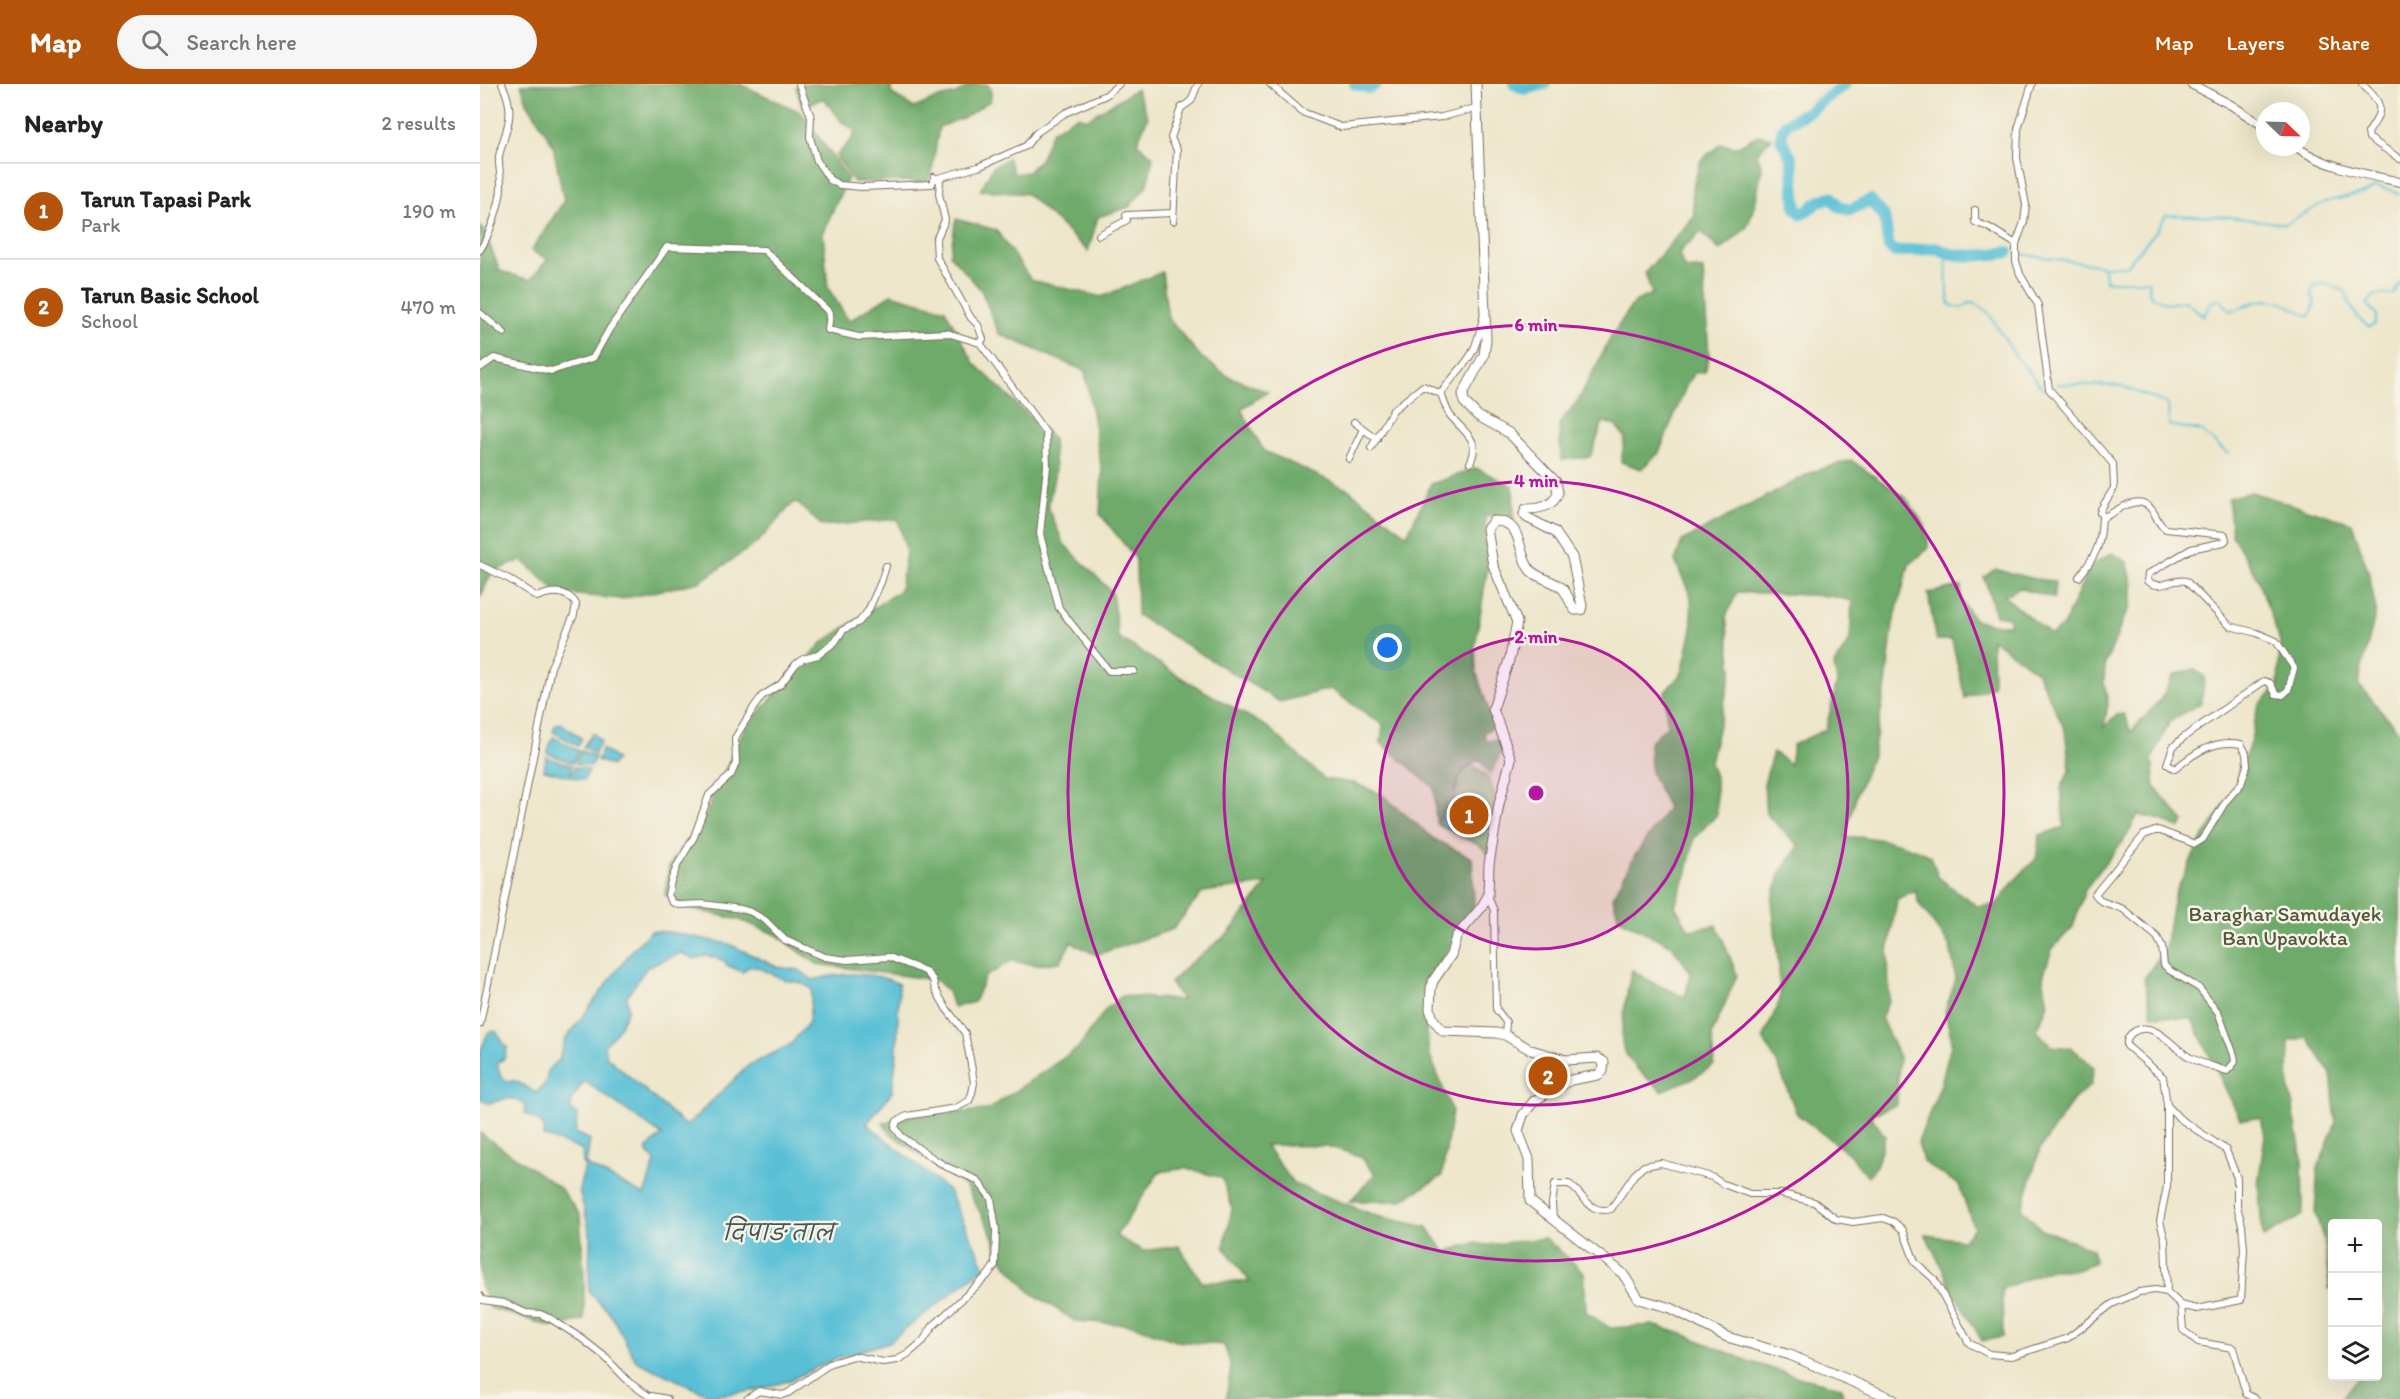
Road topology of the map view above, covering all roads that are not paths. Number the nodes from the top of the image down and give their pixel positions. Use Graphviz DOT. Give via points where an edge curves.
graph roads {
  1 [pos="502,84"];
  2 [pos="800,84"];
  3 [pos="1119,84"];
  4 [pos="1198,84"];
  5 [pos="1270,84"];
  6 [pos="1476,84"];
  7 [pos="2032,84"];
  8 [pos="2191,84"];
  9 [pos="2362,84"];
  10 [pos="1476,108"];
  11 [pos="2256,122"];
  12 [pos="2310,154"];
  13 [pos="2400,159"];
  14 [pos="938,178"];
  15 [pos="2400,182"];
  16 [pos="1975,210"];
  17 [pos="1173,213"];
  18 [pos="1173,221"];
  19 [pos="1099,235"];
  20 [pos="2016,244"];
  21 [pos="480,250"];
  22 [pos="1485,312"];
  23 [pos="480,313"];
  24 [pos="504,333"];
  25 [pos="980,343"];
  26 [pos="480,368"];
  27 [pos="1441,393"];
  28 [pos="1354,422"];
  29 [pos="1363,429"];
  30 [pos="1377,439"];
  31 [pos="1371,448"];
  32 [pos="1350,459"];
  33 [pos="1470,463"];
  34 [pos="2102,516"];
  35 [pos="480,565"];
  36 [pos="886,566"];
  37 [pos="2079,578"];
  38 [pos="1134,671"];
  39 [pos="1488,896"];
  40 [pos="480,1024"];
  41 [pos="1505,1035"];
  42 [pos="2168,1105"];
  43 [pos="1553,1220"];
  44 [pos="2167,1292"];
  45 [pos="480,1296"];
  46 [pos="2181,1305"];
  47 [pos="652,1398"];
  48 [pos="667,1399"];
  49 [pos="747,1399"];
  50 [pos="1893,1399"];
  51 [pos="2256,1399"];
  1 -- 21 [label="street" via="510,115 499,158 501,195 489,236"];
  2 -- 14 [label="street" via="811,117 810,137 817,161 830,180 840,185 871,187 932,184 934,177"];
  3 -- 14 [label="street" via="1106,95 1065,112 1036,133 1026,146 978,167"];
  4 -- 17 [label="street" via="1191,100 1181,108 1171,138 1177,150"];
  5 -- 10 [label="street" via="1302,112 1341,127 1442,117"];
  6 -- 10 [label="main road"];
  7 -- 20 [label="street" via="2018,129 2016,158 2026,205"];
  8 -- 11 [label="street"];
  9 -- 13 [label="street" via="2380,110 2369,138"];
  10 -- 22 [label="main road"];
  12 -- 15 [label="street" via="2365,176"];
  14 -- 25 [label="street" via="945,220 936,240 937,258 978,325 983,339"];
  16 -- 20 [label="street" via="1975,222"];
  17 -- 18 [label="street"];
  17 -- 19 [label="street" via="1126,215 1127,220"];
  20 -- 34 [label="street" via="2020,274 2039,309 2049,389 2113,464 2114,488 2101,509"];
  22 -- 27 [label="street" via="1473,351"];
  22 -- 39 [label="main road" via="1484,355 1463,394 1464,402 1478,416 1509,433 1556,482 1558,493 1551,504 1526,509 1524,514 1555,532 1572,557 1582,606 1575,610 1563,590 1530,570 1512,528 1498,521 1489,524 1493,565 1517,622 1493,709 1511,759 1499,804"];
  23 -- 24 [label="street"];
  25 -- 26 [label="street" via="947,333 859,337 828,330 830,313 764,250 667,246 593,357 551,371 495,358"];
  25 -- 38 [label="street" via="1046,433 1040,534 1059,608 1109,671"];
  27 -- 30 [label="street" via="1423,386 1394,410"];
  27 -- 33 [label="street" via="1449,414 1472,438 1474,454"];
  28 -- 29 [label="street"];
  29 -- 30 [label="street"];
  29 -- 32 [label="street"];
  30 -- 31 [label="street"];
  34 -- 37 [label="street" via="2098,548"];
  34 -- 42 [label="street" via="2125,504 2138,503 2149,507 2159,525 2166,529 2225,535 2224,542 2181,554 2148,574 2147,581 2163,586 2186,581 2230,626 2276,640 2294,668 2283,695 2276,694 2264,681 2173,747 2168,764 2175,769 2191,755 2214,745 2241,744 2246,753 2247,766 2241,784 2204,839 2195,844 2158,830 2144,835 2095,894 2101,901 2123,909 2157,937 2164,965 2199,988 2218,1012 2234,1055 2235,1062 2227,1071 2189,1058 2151,1029 2137,1029 2130,1034 2127,1046 2163,1077"];
  35 -- 40 [label="street" via="537,597 559,592 572,597 576,604 551,667"];
  36 -- 49 [label="street" via="868,611 859,622 843,630 818,655 796,664 781,684 762,696 754,707 735,738 736,763 731,775 709,795 668,895 679,905 703,904 751,912 785,940 825,957 889,957 925,971 933,980 964,1033 973,1077 972,1093 969,1101 957,1108 907,1116 897,1121 896,1127 901,1136 933,1159 983,1186 991,1198 996,1230 995,1265 922,1341 897,1360 883,1362 854,1356 831,1364 788,1393 759,1391"];
  39 -- 41 [label="street" via="1494,910 1496,1009 1506,1022"];
  39 -- 41 [label="main road" via="1456,937 1451,955 1433,981 1430,1009 1443,1031"];
  41 -- 43 [label="main road" via="1531,1050 1566,1060 1597,1058 1604,1062 1598,1075 1571,1080 1534,1101 1520,1124 1518,1131 1529,1164 1530,1201"];
  42 -- 44 [label="street" via="2167,1186 2160,1221 2165,1240"];
  42 -- 46 [label="street" via="2179,1118 2226,1150 2237,1178 2236,1206 2244,1249 2241,1300 2197,1309"];
  43 -- 44 [label="street" via="1555,1184 1569,1184 1593,1209 1602,1212 1611,1209 1644,1166 1660,1163 1712,1177 1750,1194 1782,1194 1814,1202 1836,1219 1853,1222 1883,1218 1903,1230 1915,1262 1934,1279 1969,1343 1989,1354 2012,1356 2041,1348 2068,1338 2112,1304 2139,1292"];
  43 -- 50 [label="main road" via="1623,1274 1639,1299 1671,1308 1727,1337 1790,1355"];
  44 -- 46 [label="street"];
  45 -- 47 [label="street" via="482,1300 504,1303 550,1319 604,1356 630,1383"];
  46 -- 51 [label="street" via="2183,1330 2198,1342 2233,1348 2246,1394"];
  47 -- 48 [label="street"];
}
